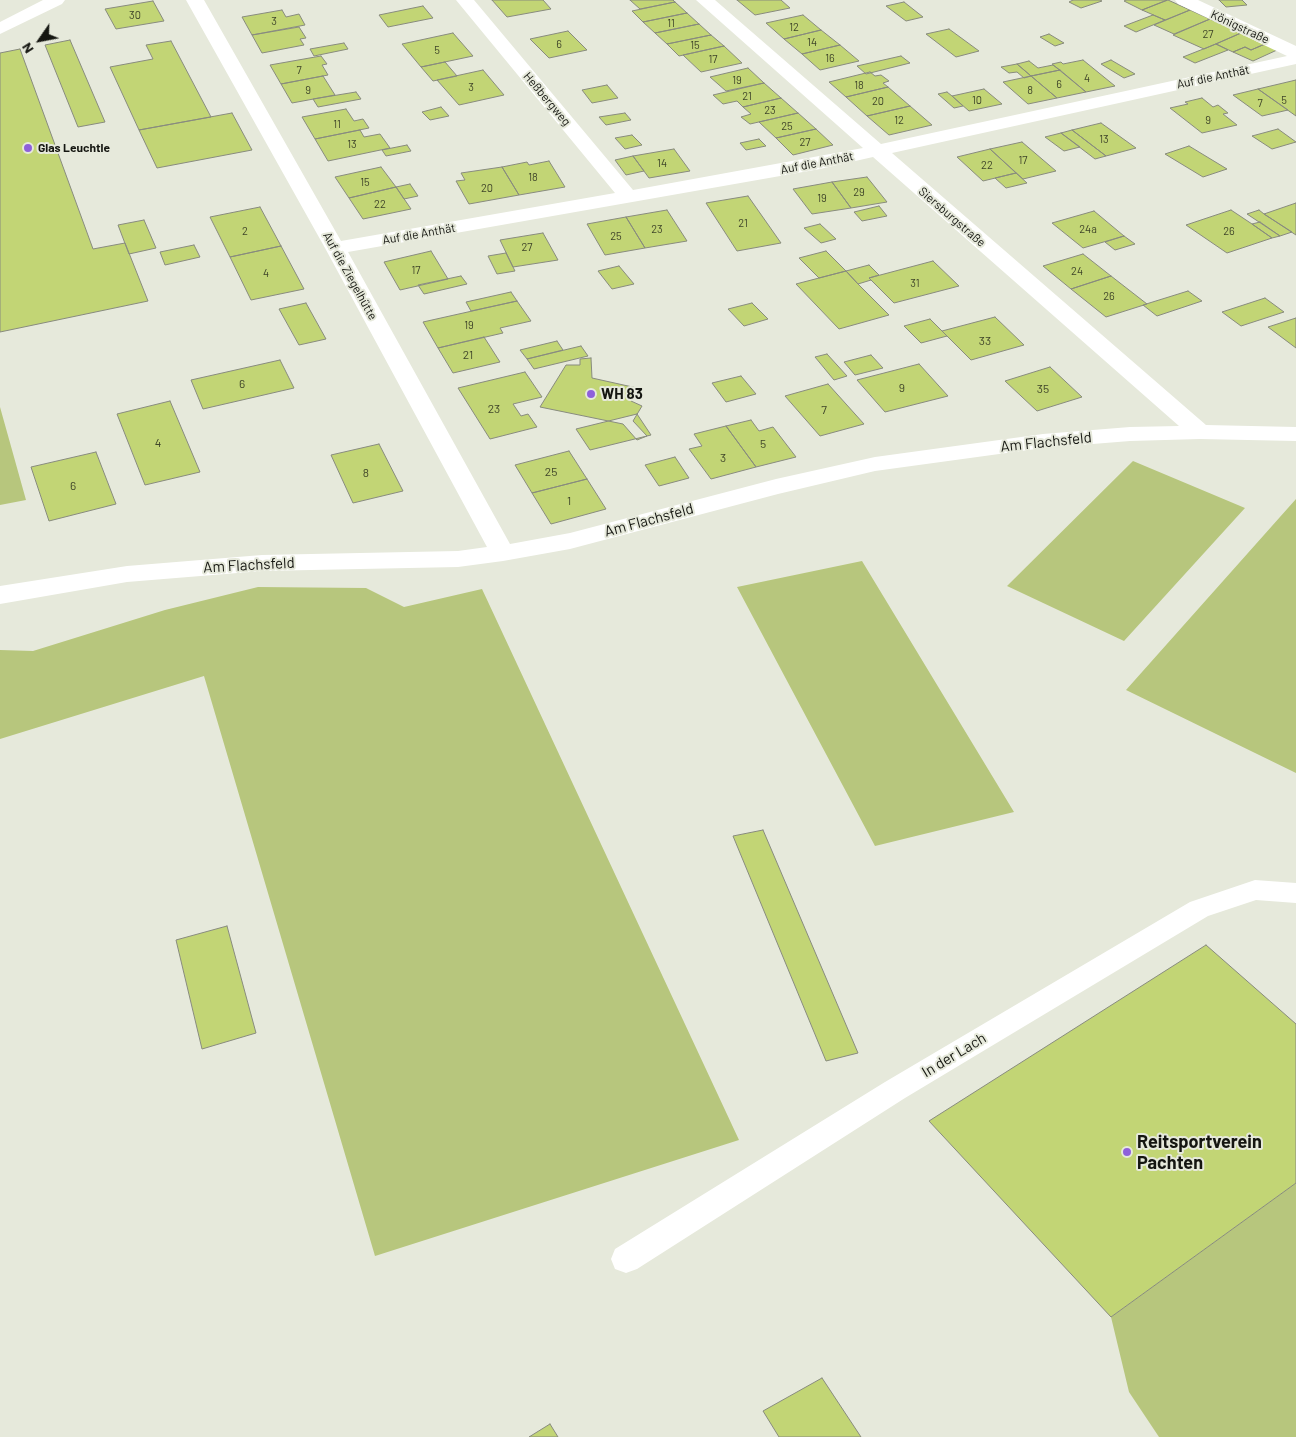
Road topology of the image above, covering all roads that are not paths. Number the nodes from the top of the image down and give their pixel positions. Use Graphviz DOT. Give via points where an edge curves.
graph roads {
  1 [pos="56,0"];
  2 [pos="195,0"];
  3 [pos="465,0"];
  4 [pos="705,0"];
  5 [pos="1184,0"];
  6 [pos="0,29"];
  7 [pos="1296,53"];
  8 [pos="1296,59"];
  9 [pos="876,152"];
  10 [pos="629,197"];
  11 [pos="335,248"];
  12 [pos="1200,432"];
  13 [pos="1296,434"];
  14 [pos="503,553"];
  15 [pos="0,595"];
  16 [pos="1296,893"];
  17 [pos="626,1259"];
  1 -- 6 [label="street"];
  2 -- 11 [label="street, Auf die Ziegelhütte"];
  3 -- 10 [label="street, Heßbergweg"];
  4 -- 9 [label="street, Siersburgstraße"];
  5 -- 7 [label="street, Königstraße"];
  8 -- 9 [label="street, Auf die Anthät"];
  9 -- 10 [label="street, Auf die Anthät"];
  9 -- 12 [label="street, Siersburgstraße"];
  10 -- 11 [label="street, Auf die Anthät"];
  11 -- 14 [label="street, Auf die Ziegelhütte"];
  12 -- 13 [label="street, Am Flachsfeld"];
  12 -- 14 [label="street, Am Flachsfeld" via="1043,441 875,464 570,541"];
  14 -- 15 [label="street, Am Flachsfeld" via="458,559 252,564 127,574"];
  16 -- 17 [label="lane, In der Lach" via="1256,890 1199,909 904,1085"];
}
